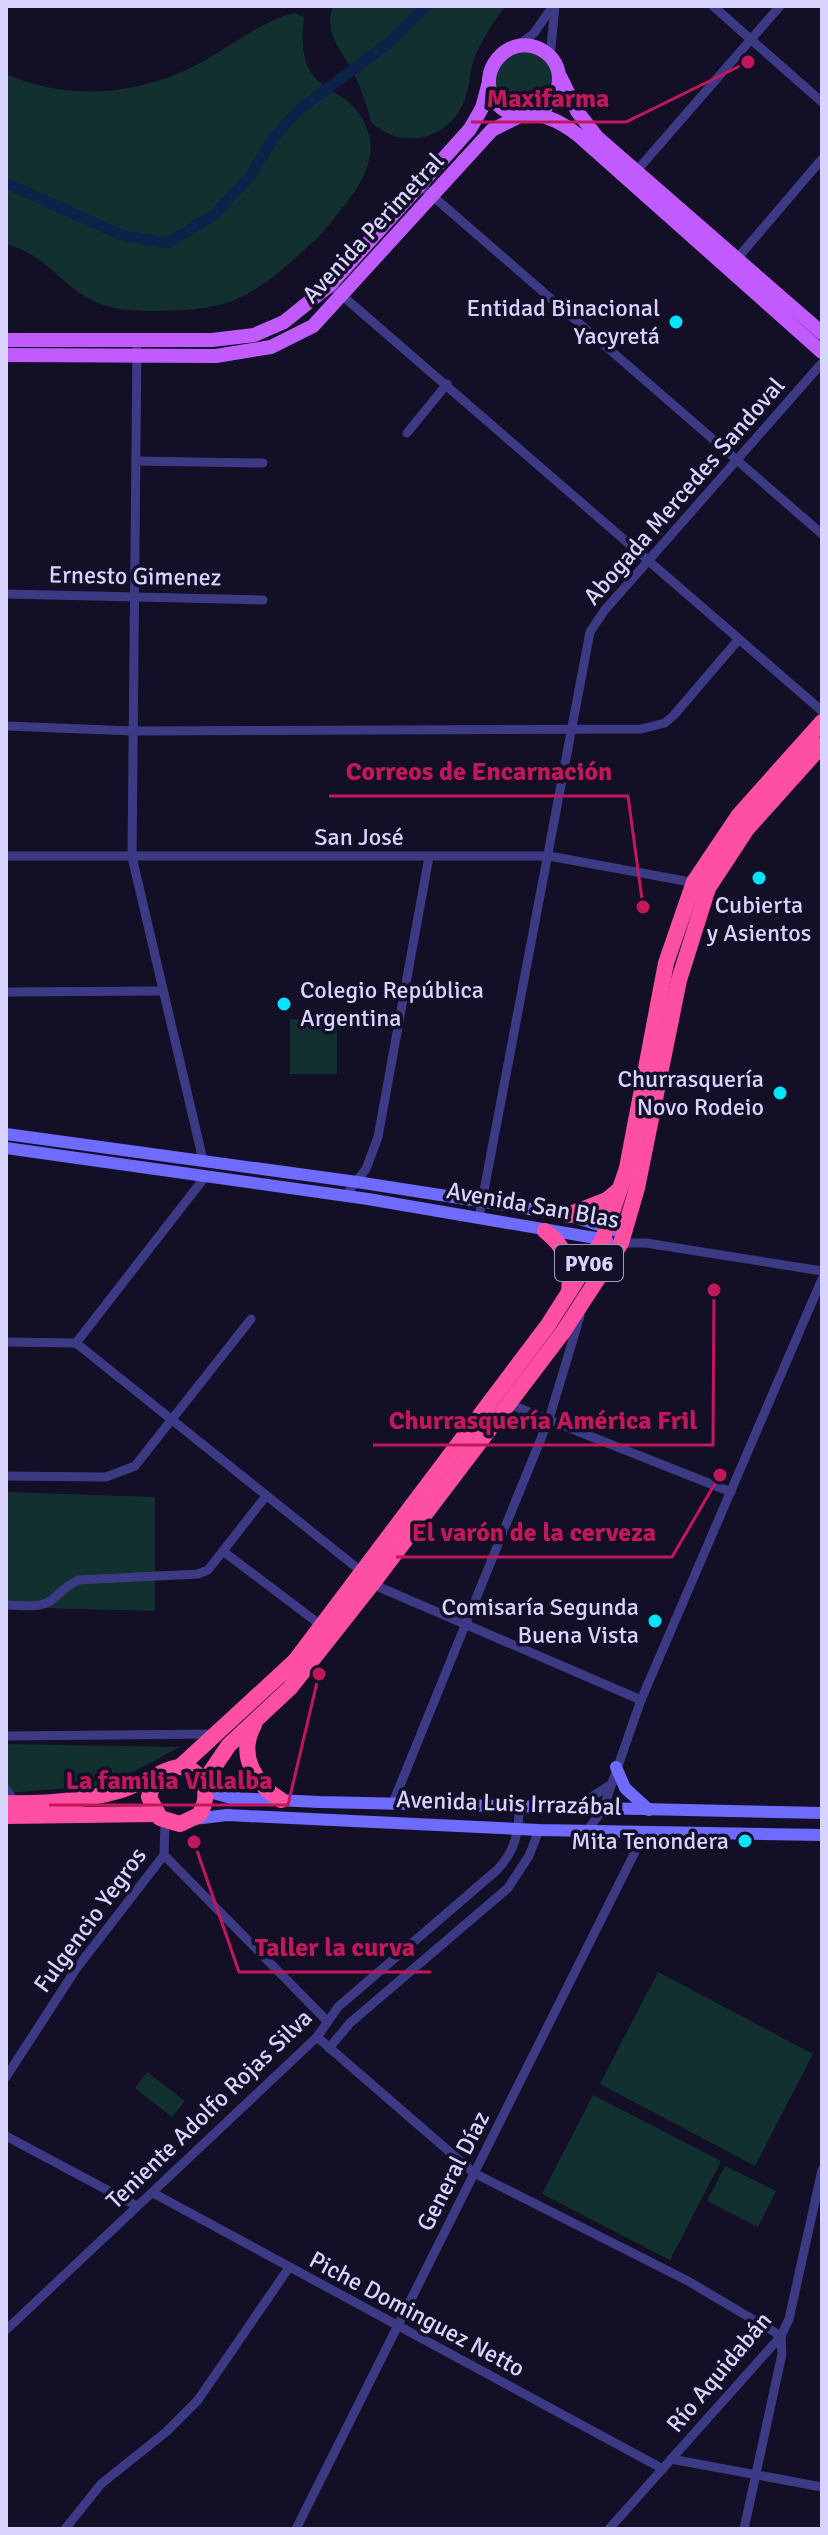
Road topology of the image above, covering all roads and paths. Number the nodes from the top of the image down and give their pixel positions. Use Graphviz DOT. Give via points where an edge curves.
graph roads {
  1 [pos="554,6"];
  2 [pos="713,6"];
  3 [pos="780,6"];
  4 [pos="751,39"];
  5 [pos="517,46"];
  6 [pos="550,57"];
  7 [pos="559,75"];
  8 [pos="489,82"];
  9 [pos="822,102"];
  10 [pos="526,116"];
  11 [pos="822,159"];
  12 [pos="633,175"];
  13 [pos="420,185"];
  14 [pos="433,197"];
  15 [pos="733,264"];
  16 [pos="330,285"];
  17 [pos="342,297"];
  18 [pos="822,333"];
  19 [pos="6,340"];
  20 [pos="137,341"];
  21 [pos="822,352"];
  22 [pos="6,355"];
  23 [pos="137,357"];
  24 [pos="822,363"];
  25 [pos="447,384"];
  26 [pos="407,433"];
  27 [pos="136,461"];
  28 [pos="738,461"];
  29 [pos="263,463"];
  30 [pos="822,534"];
  31 [pos="648,560"];
  32 [pos="6,594"];
  33 [pos="135,594"];
  34 [pos="263,600"];
  35 [pos="739,639"];
  36 [pos="822,711"];
  37 [pos="822,722"];
  38 [pos="6,726"];
  39 [pos="133,731"];
  40 [pos="571,731"];
  41 [pos="822,745"];
  42 [pos="6,856"];
  43 [pos="549,856"];
  44 [pos="132,857"];
  45 [pos="429,857"];
  46 [pos="701,885"];
  47 [pos="162,991"];
  48 [pos="6,992"];
  49 [pos="6,1134"];
  50 [pos="6,1148"];
  51 [pos="203,1160"];
  52 [pos="205,1177"];
  53 [pos="357,1182"];
  54 [pos="621,1189"];
  55 [pos="345,1196"];
  56 [pos="481,1210"];
  57 [pos="568,1215"];
  58 [pos="545,1231"];
  59 [pos="605,1234"];
  60 [pos="623,1238"];
  61 [pos="822,1271"];
  62 [pos="822,1279"];
  63 [pos="577,1298"];
  64 [pos="251,1319"];
  65 [pos="6,1342"];
  66 [pos="76,1343"];
  67 [pos="509,1404"];
  68 [pos="549,1419"];
  69 [pos="172,1420"];
  70 [pos="6,1476"];
  71 [pos="731,1492"];
  72 [pos="266,1496"];
  73 [pos="224,1552"];
  74 [pos="367,1578"];
  75 [pos="6,1605"];
  76 [pos="467,1624"];
  77 [pos="322,1626"];
  78 [pos="641,1700"];
  79 [pos="260,1716"];
  80 [pos="216,1734"];
  81 [pos="6,1736"];
  82 [pos="180,1767"];
  83 [pos="616,1767"];
  84 [pos="154,1779"];
  85 [pos="613,1782"];
  86 [pos="204,1787"];
  87 [pos="6,1789"];
  88 [pos="281,1800"];
  89 [pos="392,1805"];
  90 [pos="519,1807"];
  91 [pos="9,1808"];
  92 [pos="573,1808"];
  93 [pos="603,1809"];
  94 [pos="649,1810"];
  95 [pos="822,1813"];
  96 [pos="160,1818"];
  97 [pos="194,1819"];
  98 [pos="519,1829"];
  99 [pos="539,1830"];
  100 [pos="587,1831"];
  101 [pos="645,1832"];
  102 [pos="822,1835"];
  103 [pos="164,1855"];
  104 [pos="328,2022"];
  105 [pos="317,2037"];
  106 [pos="329,2048"];
  107 [pos="6,2077"];
  108 [pos="6,2136"];
  109 [pos="822,2170"];
  110 [pos="474,2173"];
  111 [pos="153,2193"];
  112 [pos="137,2206"];
  113 [pos="288,2269"];
  114 [pos="398,2324"];
  115 [pos="6,2330"];
  116 [pos="781,2336"];
  117 [pos="671,2459"];
  118 [pos="663,2469"];
  119 [pos="757,2475"];
  120 [pos="822,2487"];
  121 [pos="65,2529"];
  122 [pos="296,2529"];
  123 [pos="609,2529"];
  124 [pos="744,2529"];
  1 -- 5 [label="street"];
  1 -- 6 [label="street"];
  2 -- 4 [label="street"];
  3 -- 4 [label="street"];
  4 -- 9 [label="street"];
  4 -- 12 [label="street"];
  5 -- 6 [label="main road" via="540,49"];
  5 -- 8 [label="main road" via="494,63"];
  6 -- 7 [label="main road"];
  7 -- 10 [label="main road" via="551,105"];
  7 -- 12 [label="main road" via="587,125"];
  8 -- 10 [label="main road" via="495,101"];
  8 -- 13 [label="main road, Avenida Perimetral" via="477,119"];
  10 -- 12 [label="main road" via="569,128"];
  10 -- 14 [label="main road, Avenida Perimetral" via="492,130"];
  11 -- 15 [label="street"];
  12 -- 15 [label="main road"];
  13 -- 14 [label="street"];
  13 -- 16 [label="main road, Avenida Perimetral"];
  14 -- 17 [label="main road, Avenida Perimetral"];
  14 -- 28 [label="street"];
  15 -- 18 [label="main road"];
  15 -- 21 [label="main road"];
  16 -- 17 [label="street"];
  16 -- 20 [label="main road, Avenida Perimetral" via="284,322 254,335"];
  17 -- 23 [label="main road, Avenida Perimetral" via="313,326 271,347 216,356"];
  17 -- 25 [label="street"];
  19 -- 20 [label="main road, Avenida Perimetral"];
  20 -- 23 [label="street"];
  22 -- 23 [label="main road, Avenida Perimetral"];
  23 -- 27 [label="street"];
  24 -- 28 [label="street, Abogada Mercedes Sandoval"];
  25 -- 26 [label="street"];
  25 -- 31 [label="street"];
  27 -- 29 [label="street"];
  27 -- 33 [label="street"];
  28 -- 30 [label="street"];
  28 -- 31 [label="street, Abogada Mercedes Sandoval"];
  31 -- 35 [label="street"];
  31 -- 40 [label="street, Abogada Mercedes Sandoval" via="590,632"];
  32 -- 33 [label="street, Ernesto Gimenez"];
  33 -- 34 [label="street, Ernesto Gimenez"];
  33 -- 39 [label="street"];
  35 -- 36 [label="street"];
  35 -- 40 [label="street" via="665,723"];
  37 -- 46 [label="highway, PY06" via="739,815"];
  38 -- 39 [label="street"];
  39 -- 40 [label="street"];
  39 -- 44 [label="street"];
  40 -- 43 [label="street, Abogada Mercedes Sandoval"];
  41 -- 46 [label="highway, PY06"];
  42 -- 44 [label="street, San José"];
  43 -- 45 [label="street, San José"];
  43 -- 46 [label="street, San José"];
  43 -- 56 [label="street, Abogada Mercedes Sandoval"];
  44 -- 45 [label="street, San José"];
  44 -- 47 [label="street"];
  45 -- 53 [label="street" via="378,1137"];
  46 -- 54 [label="highway, PY06" via="666,963"];
  46 -- 60 [label="highway, PY06"];
  47 -- 48 [label="street"];
  47 -- 51 [label="street"];
  49 -- 51 [label="main road, Avenida San Blas"];
  50 -- 52 [label="main road, Avenida San Blas"];
  51 -- 53 [label="main road, Avenida San Blas"];
  52 -- 55 [label="main road, Avenida San Blas"];
  52 -- 66 [label="street"];
  53 -- 55 [label="street"];
  53 -- 56 [label="main road, Avenida San Blas"];
  54 -- 57 [label="highway"];
  54 -- 59 [label="highway, PY06"];
  55 -- 56 [label="main road, Avenida San Blas"];
  56 -- 57 [label="main road, Avenida San Blas"];
  56 -- 58 [label="main road, Avenida San Blas"];
  57 -- 59 [label="main road, Avenida San Blas"];
  58 -- 59 [label="main road, Avenida San Blas"];
  58 -- 63 [label="highway" via="566,1255"];
  59 -- 60 [label="main road, Avenida San Blas"];
  59 -- 63 [label="highway, PY06"];
  60 -- 61 [label="street, Avenida San Blas"];
  60 -- 63 [label="highway, PY06"];
  62 -- 71 [label="street"];
  63 -- 67 [label="highway, PY06"];
  63 -- 68 [label="street"];
  63 -- 74 [label="highway, PY06"];
  64 -- 69 [label="street"];
  65 -- 66 [label="street"];
  66 -- 69 [label="street"];
  67 -- 68 [label="street"];
  67 -- 74 [label="highway, PY06"];
  68 -- 71 [label="street"];
  68 -- 76 [label="street"];
  69 -- 70 [label="street" via="135,1466 120,1474"];
  69 -- 72 [label="street"];
  71 -- 78 [label="street"];
  72 -- 73 [label="street"];
  72 -- 74 [label="street"];
  73 -- 75 [label="street" via="198,1574 78,1580 50,1601"];
  73 -- 77 [label="street"];
  74 -- 76 [label="street"];
  74 -- 77 [label="highway, PY06"];
  74 -- 79 [label="highway, PY06" via="290,1688"];
  76 -- 78 [label="street"];
  76 -- 89 [label="street"];
  77 -- 80 [label="highway, PY06" via="258,1699"];
  78 -- 83 [label="street"];
  79 -- 86 [label="highway, PY06" via="229,1745"];
  79 -- 88 [label="highway" via="248,1735 247,1756 263,1787"];
  80 -- 81 [label="street"];
  80 -- 82 [label="highway, PY06"];
  82 -- 84 [label="highway, PY06"];
  82 -- 86 [label="highway, Avenida Luis Irrazábal" via="194,1772"];
  83 -- 85 [label="street"];
  83 -- 94 [label="main road" via="625,1788"];
  84 -- 91 [label="highway, PY06" via="86,1798"];
  84 -- 96 [label="highway" via="149,1797"];
  85 -- 92 [label="street"];
  85 -- 93 [label="street"];
  86 -- 88 [label="main road, Avenida Luis Irrazábal" via="231,1798"];
  86 -- 97 [label="highway, PY06" via="202,1810"];
  87 -- 91 [label="street"];
  88 -- 89 [label="main road, Avenida Luis Irrazábal"];
  89 -- 90 [label="main road, Avenida Luis Irrazábal"];
  90 -- 92 [label="main road, Avenida Luis Irrazábal"];
  90 -- 98 [label="street, Teniente Adolfo Rojas Silva"];
  91 -- 96 [label="highway, Avenida Luis Irrazábal"];
  92 -- 93 [label="main road, Avenida Luis Irrazábal"];
  93 -- 94 [label="main road, Avenida Luis Irrazábal"];
  93 -- 100 [label="street"];
  94 -- 95 [label="main road, Avenida Luis Irrazábal"];
  96 -- 97 [label="highway, Avenida Luis Irrazábal" via="180,1824"];
  96 -- 103 [label="street, Fulgencio Yegros"];
  97 -- 98 [label="main road, Avenida Luis Irrazábal" via="227,1815"];
  98 -- 99 [label="main road, Avenida Luis Irrazábal"];
  98 -- 104 [label="street, Teniente Adolfo Rojas Silva" via="511,1856 338,2007"];
  99 -- 100 [label="main road, Avenida Luis Irrazábal"];
  99 -- 106 [label="street, Teniente Adolfo Rojas Silva" via="508,1888 350,2023"];
  100 -- 101 [label="main road, Avenida Luis Irrazábal"];
  101 -- 102 [label="main road, Avenida Luis Irrazábal"];
  101 -- 110 [label="street, General Díaz"];
  103 -- 104 [label="street"];
  103 -- 107 [label="street, Fulgencio Yegros" via="76,1969"];
  104 -- 105 [label="street, Teniente Adolfo Rojas Silva"];
  105 -- 106 [label="street"];
  105 -- 111 [label="street, Teniente Adolfo Rojas Silva"];
  106 -- 110 [label="street"];
  108 -- 112 [label="street"];
  109 -- 116 [label="street, Río Aquidabán"];
  110 -- 114 [label="street, General Díaz"];
  110 -- 116 [label="street" via="688,2281"];
  111 -- 112 [label="street, Teniente Adolfo Rojas Silva"];
  111 -- 113 [label="street, Piche Dominguez Netto"];
  112 -- 115 [label="street, Teniente Adolfo Rojas Silva"];
  113 -- 114 [label="street, Piche Dominguez Netto"];
  113 -- 121 [label="street" via="198,2400 101,2484"];
  114 -- 118 [label="street, Piche Dominguez Netto"];
  114 -- 122 [label="street, General Díaz"];
  116 -- 117 [label="street, Río Aquidabán"];
  116 -- 119 [label="street" via="782,2354"];
  117 -- 118 [label="street, Río Aquidabán"];
  117 -- 119 [label="street"];
  118 -- 123 [label="street, Río Aquidabán"];
  119 -- 120 [label="street"];
  119 -- 124 [label="street"];
}
